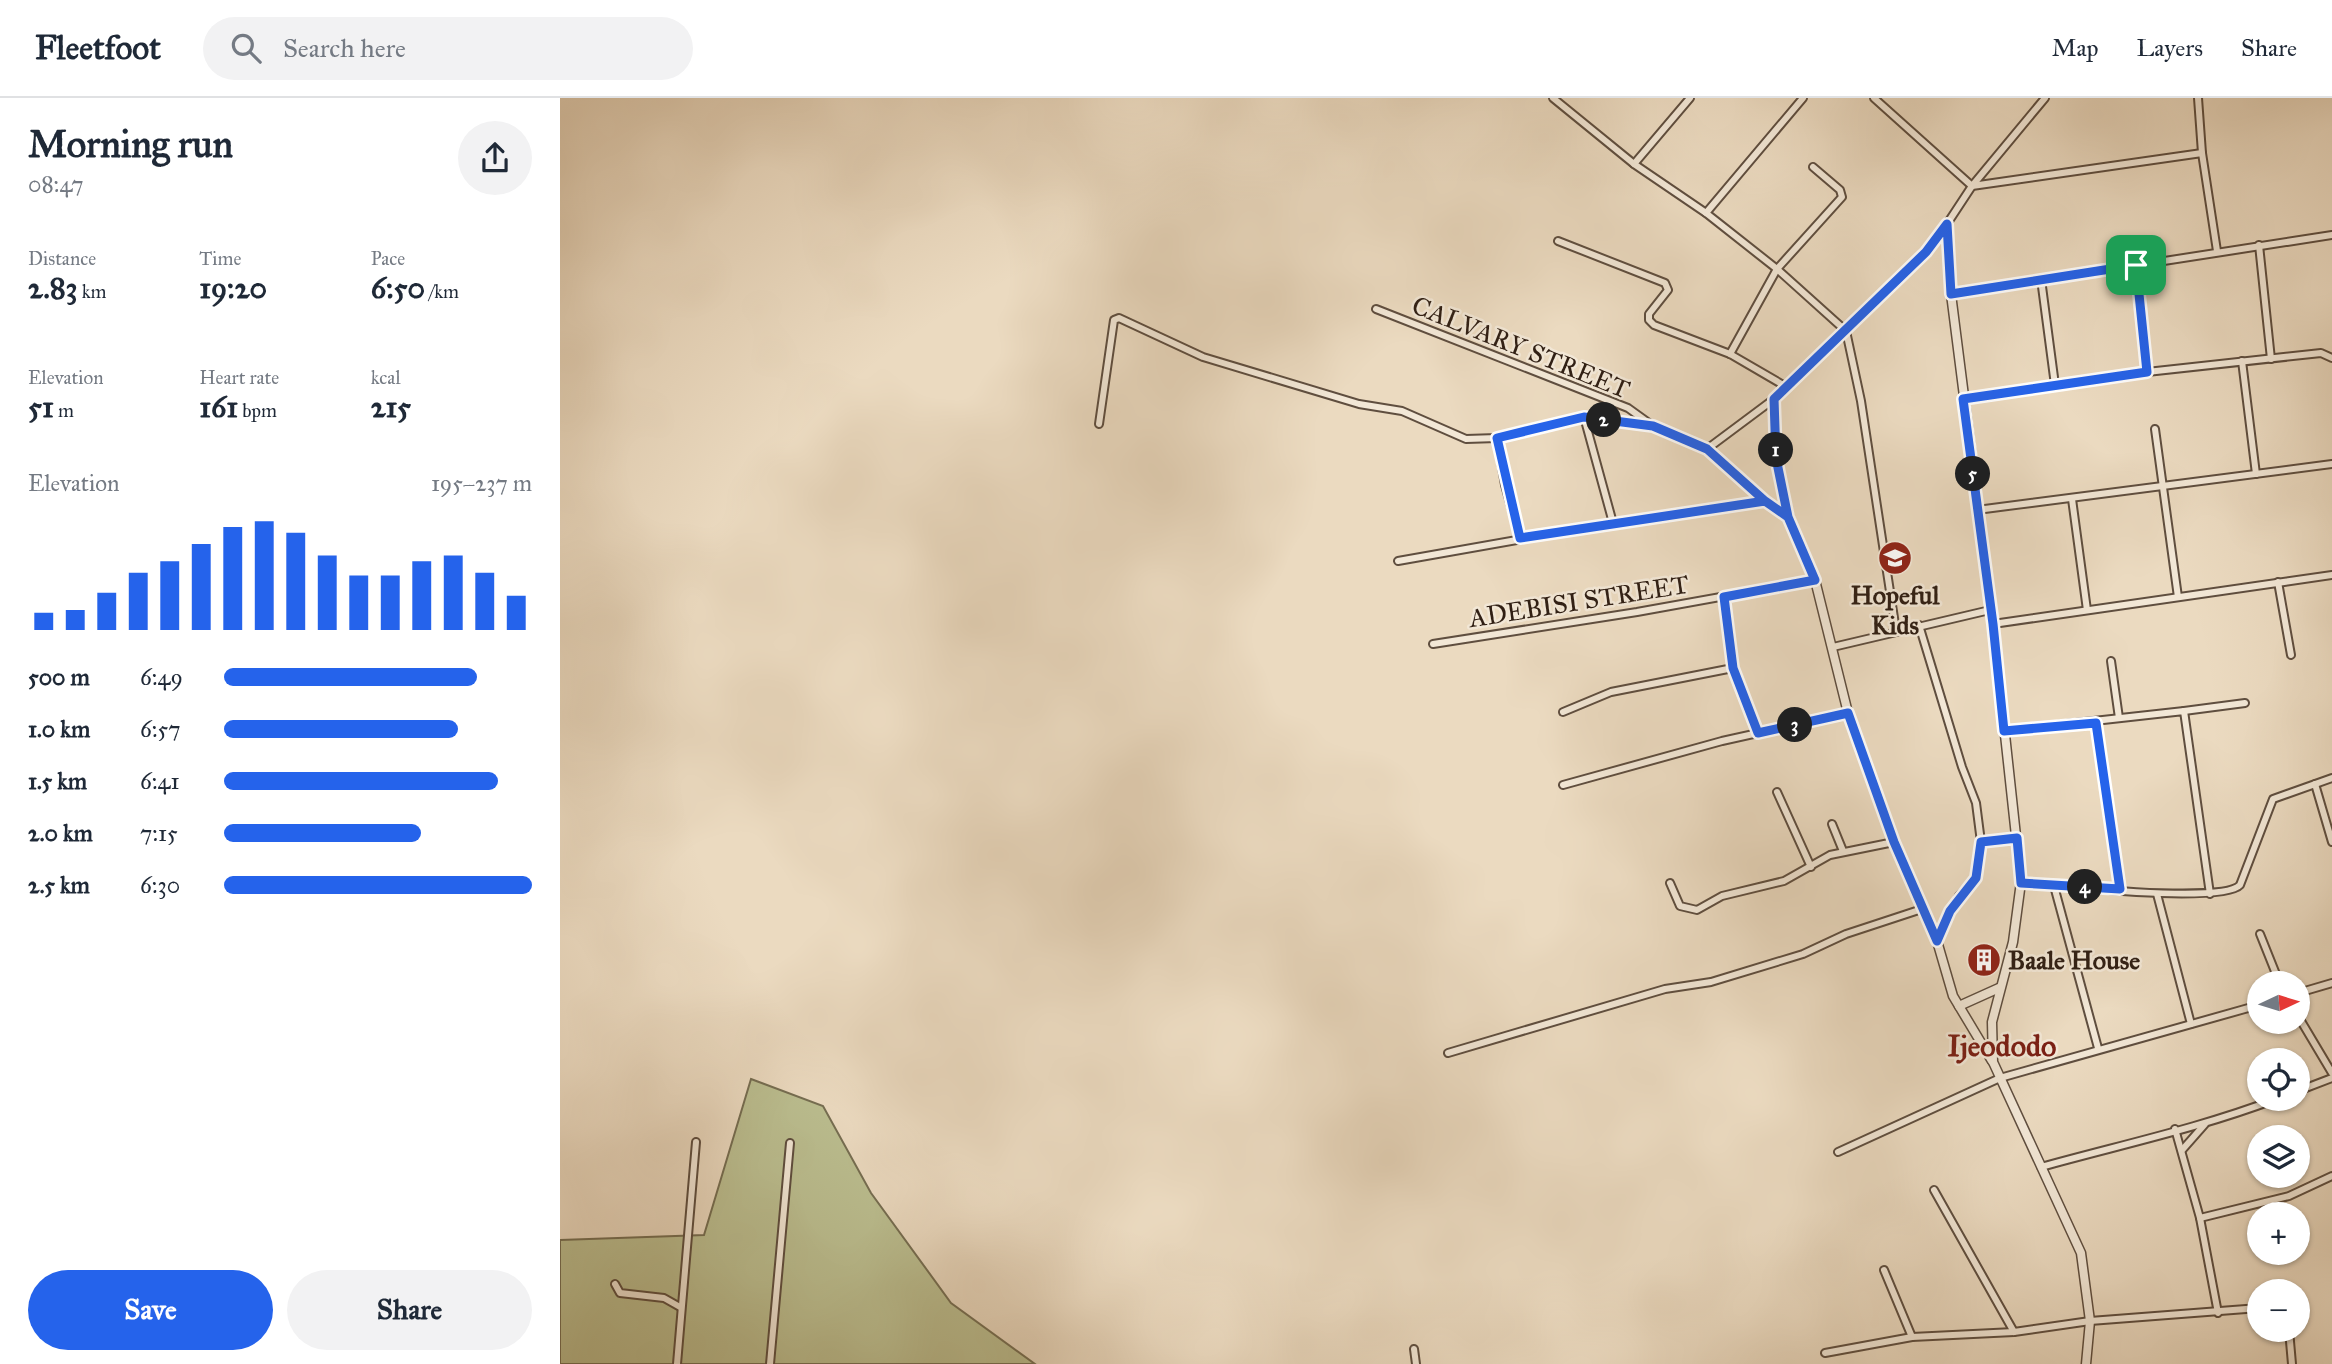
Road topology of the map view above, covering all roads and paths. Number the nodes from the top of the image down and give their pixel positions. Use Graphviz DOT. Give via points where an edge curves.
graph roads {
  1 [pos="1553,98"];
  2 [pos="1690,98"];
  3 [pos="1803,98"];
  4 [pos="1874,98"];
  5 [pos="2045,98"];
  6 [pos="2198,98"];
  7 [pos="2202,153"];
  8 [pos="1634,164"];
  9 [pos="1813,167"];
  10 [pos="1972,186"];
  11 [pos="1706,213"];
  12 [pos="1947,224"];
  13 [pos="2332,235"];
  14 [pos="1558,241"];
  15 [pos="2259,245"];
  16 [pos="2217,251"];
  17 [pos="2136,265"];
  18 [pos="1777,270"];
  19 [pos="2041,279"];
  20 [pos="1951,294"];
  21 [pos="1376,309"];
  22 [pos="1846,331"];
  23 [pos="1730,354"];
  24 [pos="2332,358"];
  25 [pos="2271,359"];
  26 [pos="2242,361"];
  27 [pos="2147,372"];
  28 [pos="2055,385"];
  29 [pos="1784,386"];
  30 [pos="1774,399"];
  31 [pos="1963,399"];
  32 [pos="1584,417"];
  33 [pos="1099,424"];
  34 [pos="1653,426"];
  35 [pos="2155,429"];
  36 [pos="1497,438"];
  37 [pos="1707,449"];
  38 [pos="2332,464"];
  39 [pos="2256,474"];
  40 [pos="2164,487"];
  41 [pos="2071,499"];
  42 [pos="1765,501"];
  43 [pos="1977,510"];
  44 [pos="1788,517"];
  45 [pos="1612,523"];
  46 [pos="1520,538"];
  47 [pos="1398,561"];
  48 [pos="2332,575"];
  49 [pos="1815,580"];
  50 [pos="2278,582"];
  51 [pos="1724,597"];
  52 [pos="2178,597"];
  53 [pos="1990,610"];
  54 [pos="2087,610"];
  55 [pos="1993,624"];
  56 [pos="1919,625"];
  57 [pos="1896,631"];
  58 [pos="1433,644"];
  59 [pos="1833,647"];
  60 [pos="2291,655"];
  61 [pos="2111,661"];
  62 [pos="1733,668"];
  63 [pos="2245,703"];
  64 [pos="2184,711"];
  65 [pos="1563,712"];
  66 [pos="1848,713"];
  67 [pos="2119,718"];
  68 [pos="2096,723"];
  69 [pos="2004,731"];
  70 [pos="1758,733"];
  71 [pos="2332,778"];
  72 [pos="2315,784"];
  73 [pos="1563,785"];
  74 [pos="1777,792"];
  75 [pos="1832,824"];
  76 [pos="2017,838"];
  77 [pos="1894,842"];
  78 [pos="1981,842"];
  79 [pos="2332,842"];
  80 [pos="1843,851"];
  81 [pos="1811,867"];
  82 [pos="1670,883"];
  83 [pos="2021,883"];
  84 [pos="2054,886"];
  85 [pos="2120,889"];
  86 [pos="2157,894"];
  87 [pos="2210,894"];
  88 [pos="1922,909"];
  89 [pos="2260,934"];
  90 [pos="1937,941"];
  91 [pos="2275,971"];
  92 [pos="2332,983"];
  93 [pos="1999,988"];
  94 [pos="2310,989"];
  95 [pos="1959,1006"];
  96 [pos="2247,1008"];
  97 [pos="2191,1024"];
  98 [pos="2308,1034"];
  99 [pos="2098,1048"];
  100 [pos="1448,1053"];
  101 [pos="1993,1062"];
  102 [pos="2332,1075"];
  103 [pos="2000,1078"];
  104 [pos="2310,1085"];
  105 [pos="2247,1109"];
  106 [pos="2205,1124"];
  107 [pos="2175,1129"];
  108 [pos="696,1142"];
  109 [pos="790,1143"];
  110 [pos="2183,1149"];
  111 [pos="1838,1152"];
  112 [pos="2041,1167"];
  113 [pos="2332,1175"];
  114 [pos="1934,1190"];
  115 [pos="2200,1218"];
  116 [pos="1884,1270"];
  117 [pos="615,1284"];
  118 [pos="680,1307"];
  119 [pos="2247,1309"];
  120 [pos="2218,1313"];
  121 [pos="2090,1321"];
  122 [pos="2014,1332"];
  123 [pos="1912,1337"];
  124 [pos="2290,1342"];
  125 [pos="1414,1349"];
  126 [pos="1825,1353"];
  127 [pos="677,1364"];
  128 [pos="770,1364"];
  129 [pos="1416,1364"];
  130 [pos="2086,1364"];
  131 [pos="2292,1364"];
  1 -- 8 [label="street"];
  2 -- 8 [label="street"];
  3 -- 11 [label="street"];
  4 -- 10 [label="street"];
  5 -- 10 [label="street"];
  6 -- 7 [label="street"];
  7 -- 10 [label="street"];
  7 -- 16 [label="street"];
  8 -- 11 [label="street"];
  9 -- 18 [label="street" via="1842,197"];
  10 -- 12 [label="street"];
  11 -- 18 [label="street"];
  12 -- 20 [label="street"];
  12 -- 22 [label="street" via="1926,252"];
  13 -- 15 [label="street"];
  14 -- 23 [label="street" via="1665,283 1668,290 1649,320"];
  15 -- 16 [label="street"];
  15 -- 25 [label="street"];
  16 -- 17 [label="street"];
  17 -- 19 [label="street"];
  17 -- 27 [label="street"];
  18 -- 22 [label="street"];
  18 -- 23 [label="street"];
  19 -- 20 [label="street"];
  19 -- 28 [label="street"];
  20 -- 31 [label="street"];
  21 -- 34 [label="street, CALVARY STREET" via="1628,408"];
  22 -- 29 [label="street"];
  22 -- 57 [label="street"];
  23 -- 29 [label="street"];
  24 -- 25 [label="street" via="2321,353"];
  25 -- 26 [label="street"];
  26 -- 27 [label="street"];
  26 -- 39 [label="street"];
  27 -- 28 [label="street"];
  28 -- 31 [label="street"];
  29 -- 30 [label="street"];
  30 -- 37 [label="street"];
  30 -- 44 [label="street" via="1776,458"];
  31 -- 43 [label="street"];
  32 -- 34 [label="street"];
  32 -- 36 [label="street"];
  32 -- 45 [label="street"];
  33 -- 36 [label="street" via="1114,320 1119,318 1203,357 1279,382 1402,411 1466,439"];
  34 -- 37 [label="street, CALVARY STREET"];
  35 -- 40 [label="street"];
  36 -- 46 [label="street"];
  37 -- 42 [label="street, CALVARY STREET"];
  38 -- 39 [label="street"];
  39 -- 40 [label="street"];
  40 -- 41 [label="street"];
  40 -- 52 [label="street"];
  41 -- 43 [label="street"];
  41 -- 54 [label="street"];
  42 -- 44 [label="street, CALVARY STREET"];
  42 -- 45 [label="street"];
  43 -- 53 [label="street"];
  44 -- 49 [label="street"];
  45 -- 46 [label="street"];
  46 -- 47 [label="street"];
  48 -- 50 [label="street"];
  49 -- 51 [label="street, ADEBISI STREET"];
  49 -- 59 [label="street"];
  50 -- 52 [label="street"];
  50 -- 60 [label="street"];
  51 -- 58 [label="street, ADEBISI STREET"];
  51 -- 62 [label="street"];
  52 -- 54 [label="street"];
  53 -- 55 [label="street"];
  53 -- 56 [label="street"];
  54 -- 55 [label="street"];
  55 -- 69 [label="street"];
  56 -- 57 [label="street"];
  56 -- 78 [label="street" via="1976,803"];
  57 -- 59 [label="street"];
  59 -- 66 [label="street"];
  61 -- 67 [label="street"];
  62 -- 65 [label="street" via="1611,692"];
  62 -- 70 [label="street"];
  63 -- 64 [label="street"];
  64 -- 67 [label="street"];
  64 -- 87 [label="street"];
  66 -- 70 [label="street"];
  66 -- 77 [label="street"];
  67 -- 68 [label="street"];
  68 -- 69 [label="street"];
  68 -- 85 [label="street"];
  69 -- 76 [label="street"];
  70 -- 73 [label="street"];
  71 -- 72 [label="street"];
  72 -- 79 [label="street"];
  72 -- 87 [label="street" via="2273,799 2240,884 2232,891"];
  74 -- 81 [label="street"];
  75 -- 80 [label="street"];
  76 -- 78 [label="street"];
  76 -- 83 [label="street"];
  77 -- 80 [label="street"];
  77 -- 88 [label="street"];
  78 -- 90 [label="street" via="1976,878 1950,911"];
  80 -- 81 [label="street"];
  81 -- 82 [label="street" via="1784,881 1722,896 1697,910 1680,906"];
  83 -- 84 [label="street"];
  83 -- 93 [label="street" via="2013,942"];
  84 -- 85 [label="street"];
  84 -- 99 [label="street"];
  85 -- 86 [label="street"];
  86 -- 87 [label="street"];
  86 -- 97 [label="street"];
  88 -- 90 [label="street"];
  88 -- 100 [label="street" via="1803,954 1711,982 1664,989"];
  89 -- 91 [label="street"];
  90 -- 95 [label="street"];
  92 -- 94 [label="street"];
  93 -- 95 [label="street"];
  93 -- 101 [label="street" via="1992,1023"];
  95 -- 101 [label="street"];
  96 -- 97 [label="street"];
  97 -- 99 [label="street"];
  98 -- 102 [label="street"];
  99 -- 103 [label="street"];
  101 -- 103 [label="street"];
  102 -- 104 [label="street"];
  103 -- 111 [label="street"];
  103 -- 112 [label="street"];
  105 -- 106 [label="street"];
  106 -- 107 [label="street"];
  106 -- 110 [label="street"];
  107 -- 110 [label="street"];
  107 -- 112 [label="street"];
  108 -- 118 [label="street" via="690,1242"];
  109 -- 128 [label="street"];
  110 -- 115 [label="street"];
  112 -- 121 [label="street" via="2081,1253"];
  113 -- 115 [label="street" via="2289,1196"];
  114 -- 122 [label="street"];
  115 -- 120 [label="street"];
  116 -- 123 [label="street"];
  117 -- 118 [label="street" via="620,1293 664,1298"];
  118 -- 127 [label="street"];
  119 -- 120 [label="street"];
  120 -- 121 [label="street"];
  121 -- 122 [label="street"];
  121 -- 130 [label="street"];
  122 -- 123 [label="street"];
  123 -- 126 [label="street"];
  124 -- 131 [label="street"];
  125 -- 129 [label="street"];
}
